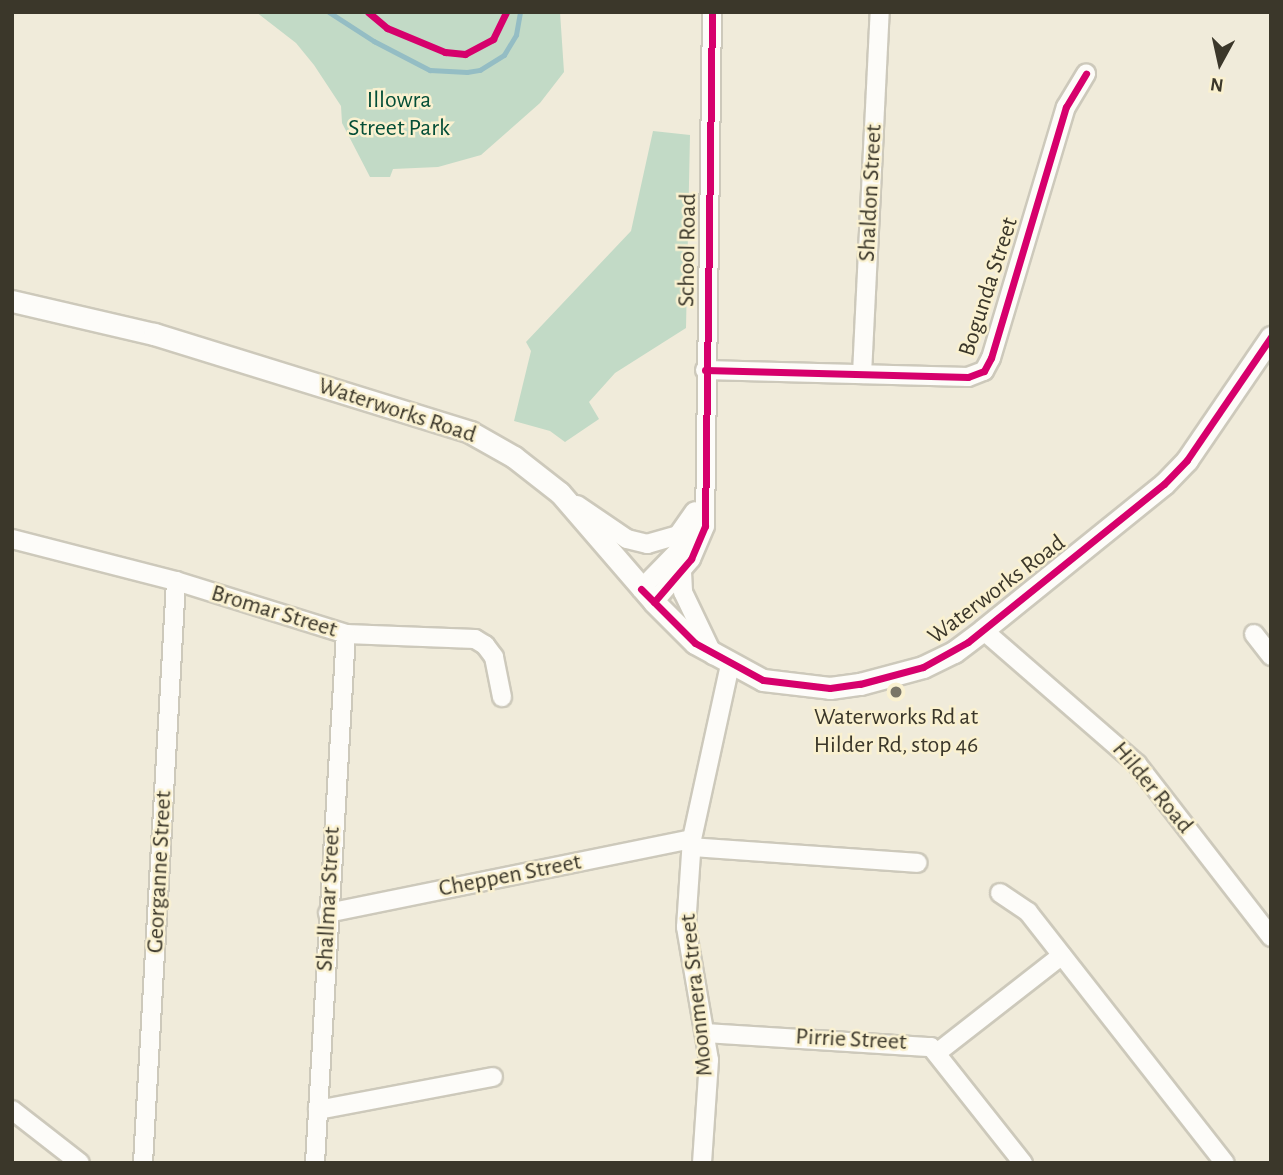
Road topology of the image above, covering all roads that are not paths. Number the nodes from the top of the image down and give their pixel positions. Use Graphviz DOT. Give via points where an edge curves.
graph roads {
  1 [pos="712,12"];
  2 [pos="880,12"];
  3 [pos="1086,74"];
  4 [pos="12,301"];
  5 [pos="1271,337"];
  6 [pos="705,370"];
  7 [pos="862,374"];
  8 [pos="703,489"];
  9 [pos="560,493"];
  10 [pos="695,511"];
  11 [pos="13,544"];
  12 [pos="682,572"];
  13 [pos="176,581"];
  14 [pos="648,596"];
  15 [pos="984,630"];
  16 [pos="346,634"];
  17 [pos="1254,634"];
  18 [pos="1271,656"];
  19 [pos="722,660"];
  20 [pos="502,697"];
  21 [pos="691,843"];
  22 [pos="917,863"];
  23 [pos="1000,893"];
  24 [pos="328,913"];
  25 [pos="1271,937"];
  26 [pos="1062,955"];
  27 [pos="706,1033"];
  28 [pos="937,1052"];
  29 [pos="493,1077"];
  30 [pos="12,1110"];
  31 [pos="318,1110"];
  32 [pos="80,1163"];
  33 [pos="143,1163"];
  34 [pos="315,1163"];
  35 [pos="702,1163"];
  36 [pos="1023,1163"];
  37 [pos="1225,1163"];
  1 -- 6 [label="street, School Road"];
  2 -- 7 [label="street, Shaldon Street"];
  3 -- 7 [label="street, Bogunda Street" via="1066,107 984,371 968,377"];
  4 -- 9 [label="main road, Waterworks Road" via="154,334 470,432 514,457"];
  5 -- 15 [label="main road, Waterworks Road" via="1187,460 1164,484"];
  6 -- 7 [label="street, Bogunda Street"];
  6 -- 8 [label="street, School Road"];
  8 -- 10 [label="street, School Road"];
  8 -- 12 [label="street, School Road" via="703,534"];
  9 -- 10 [label="street" via="622,537 639,543 656,544 672,538"];
  9 -- 14 [label="main road, Waterworks Road"];
  10 -- 14 [label="street, School Road" via="679,550"];
  11 -- 13 [label="street, Bromar Street"];
  12 -- 14 [label="street, School Road"];
  12 -- 19 [label="street" via="682,592"];
  13 -- 16 [label="street, Bromar Street"];
  13 -- 33 [label="street, Georganne Street"];
  14 -- 19 [label="main road, Waterworks Road" via="689,638"];
  15 -- 19 [label="main road, Waterworks Road" via="940,660 860,684 830,688 763,680"];
  15 -- 25 [label="street, Hilder Road" via="1137,764"];
  16 -- 20 [label="street, Bromar Street" via="475,639 495,657"];
  16 -- 24 [label="street, Shallmar Street"];
  17 -- 18 [label="street"];
  19 -- 21 [label="street, Moonmera Street"];
  21 -- 22 [label="street, Cheppen Street"];
  21 -- 24 [label="street, Cheppen Street"];
  21 -- 27 [label="street, Moonmera Street" via="686,928"];
  23 -- 26 [label="street" via="1028,912"];
  24 -- 31 [label="street, Shallmar Street"];
  26 -- 28 [label="street"];
  26 -- 37 [label="street"];
  27 -- 28 [label="street, Pirrie Street" via="924,1044"];
  27 -- 35 [label="street, Moonmera Street" via="709,1060"];
  28 -- 36 [label="street, Pirrie Street"];
  29 -- 31 [label="street"];
  30 -- 32 [label="street"];
  31 -- 34 [label="street, Shallmar Street"];
}
